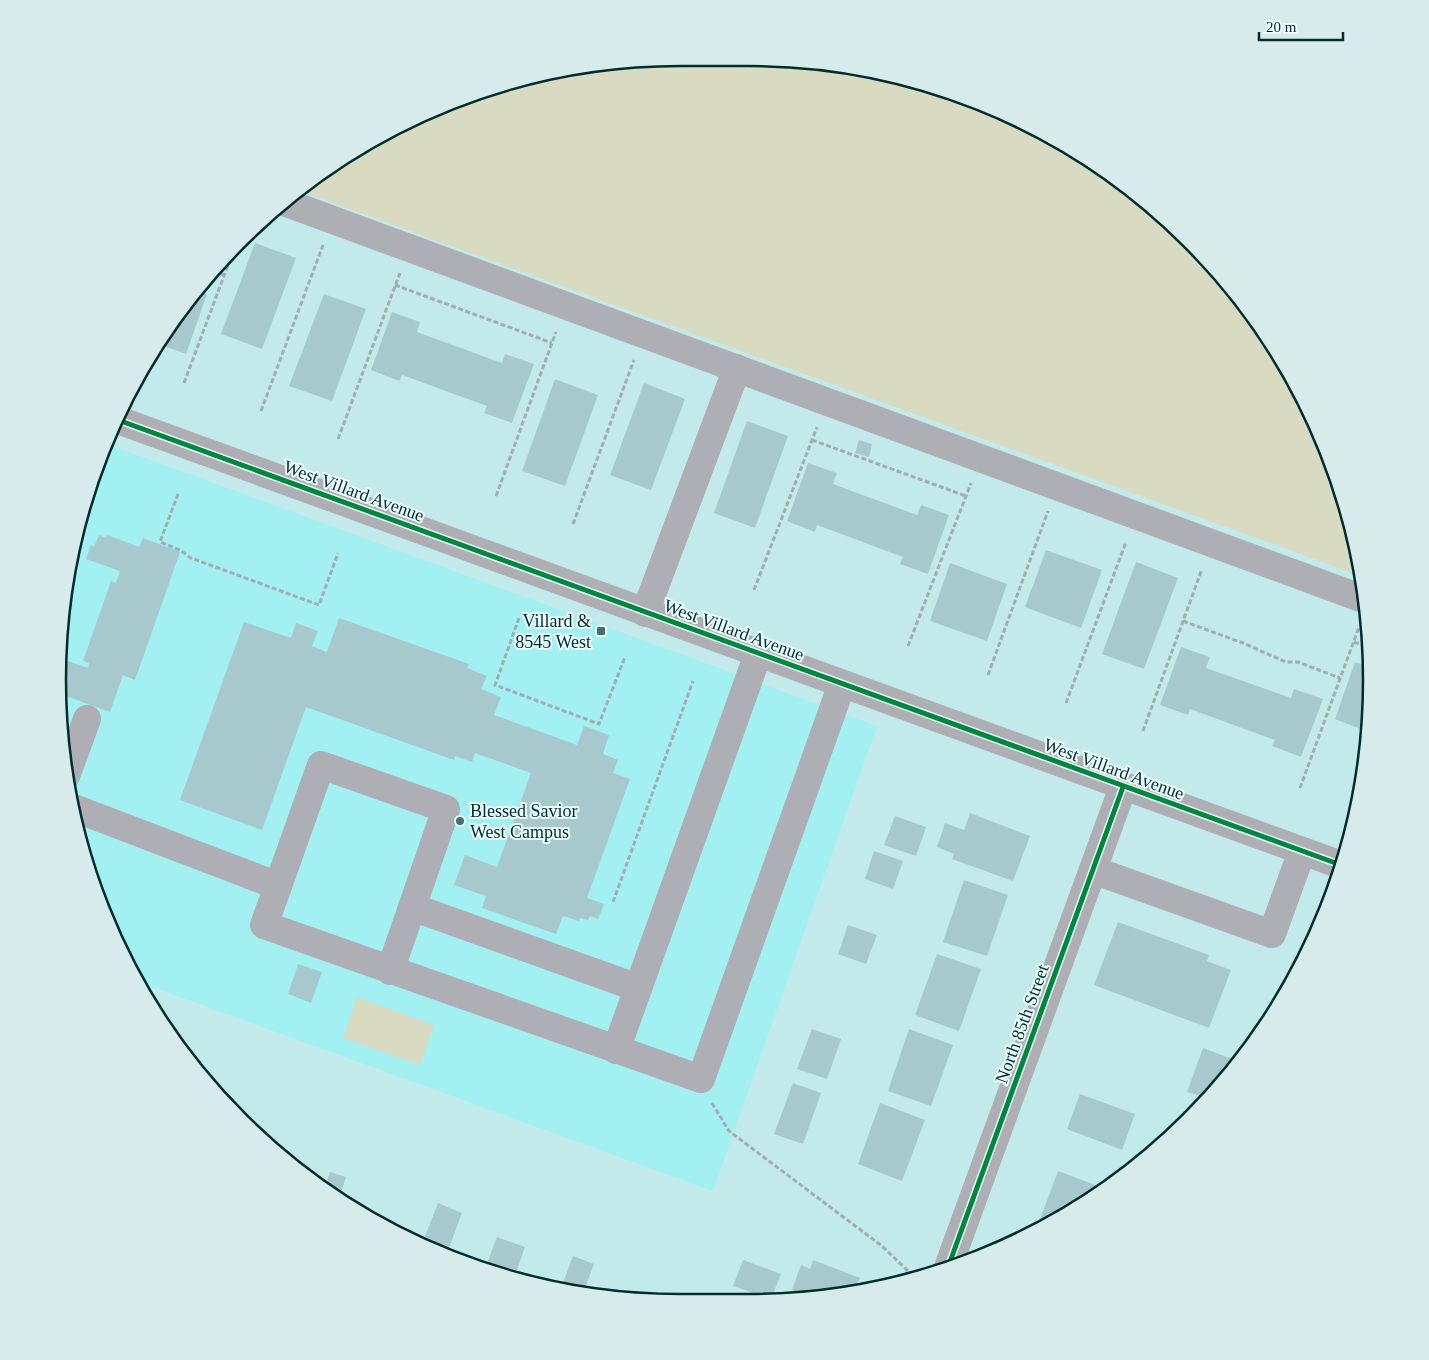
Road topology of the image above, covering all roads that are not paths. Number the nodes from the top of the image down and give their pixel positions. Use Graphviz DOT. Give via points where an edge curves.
graph roads {
  1 [pos="292,205"];
  2 [pos="737,368"];
  3 [pos="124,422"];
  4 [pos="1358,610"];
  5 [pos="646,613"];
  6 [pos="758,654"];
  7 [pos="842,684"];
  8 [pos="87,719"];
  9 [pos="72,760"];
  10 [pos="1122,787"];
  11 [pos="80,810"];
  12 [pos="1302,851"];
  13 [pos="1335,863"];
  14 [pos="1093,870"];
  15 [pos="278,886"];
  16 [pos="412,907"];
  17 [pos="390,971"];
  18 [pos="638,988"];
  19 [pos="616,1050"];
  20 [pos="952,1259"];
  1 -- 2 [label="street"];
  2 -- 4 [label="street" via="1212,543"];
  2 -- 5 [label="street"];
  3 -- 5 [label="street, West Villard Avenue"];
  5 -- 6 [label="street, West Villard Avenue"];
  6 -- 7 [label="street, West Villard Avenue"];
  6 -- 18 [label="street"];
  7 -- 10 [label="street, West Villard Avenue"];
  7 -- 19 [label="street" via="701,1080"];
  8 -- 9 [label="street"];
  10 -- 12 [label="street, West Villard Avenue"];
  10 -- 14 [label="street, North 85th Street"];
  11 -- 15 [label="street"];
  12 -- 13 [label="street, West Villard Avenue"];
  12 -- 14 [label="street" via="1272,934"];
  14 -- 20 [label="street, North 85th Street"];
  15 -- 16 [label="street" via="321,764 446,808"];
  15 -- 17 [label="street" via="264,925"];
  16 -- 17 [label="street"];
  16 -- 18 [label="street"];
  17 -- 19 [label="street"];
  18 -- 19 [label="street"];
}
